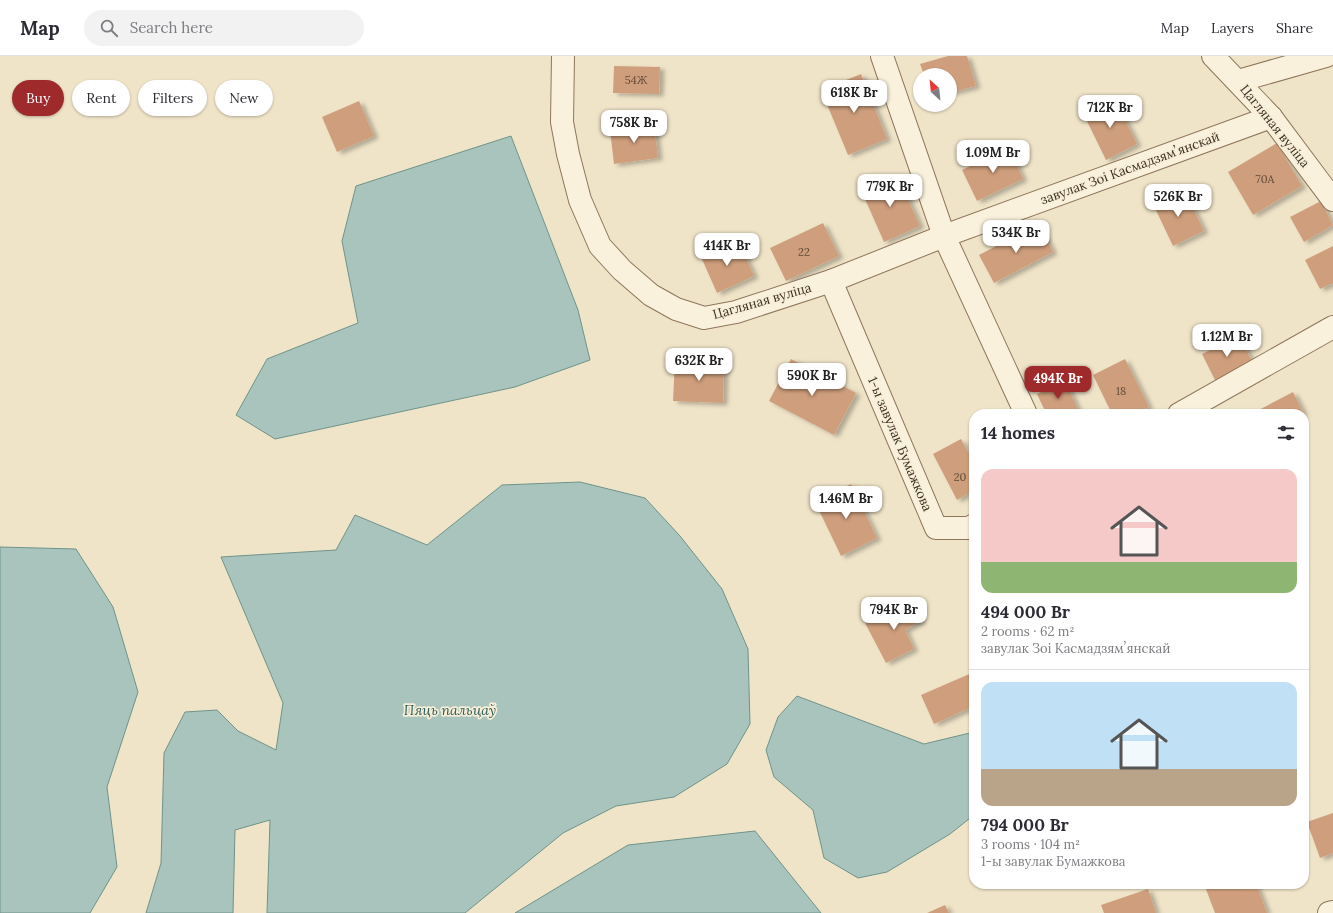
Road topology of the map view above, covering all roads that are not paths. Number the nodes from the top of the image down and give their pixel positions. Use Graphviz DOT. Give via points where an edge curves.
graph roads {
  1 [pos="563,56"];
  2 [pos="882,56"];
  3 [pos="1213,56"];
  4 [pos="1326,56"];
  5 [pos="1238,81"];
  6 [pos="1271,117"];
  7 [pos="1333,200"];
  8 [pos="944,236"];
  9 [pos="831,281"];
  10 [pos="1333,327"];
  11 [pos="1024,409"];
  12 [pos="1188,409"];
  13 [pos="969,528"];
  14 [pos="1333,912"];
  15 [pos="1329,913"];
  1 -- 9 [label="street, Цагляная вуліца" via="562,122 580,200 600,246 651,295 676,309 704,318 736,312"];
  2 -- 8 [label="street"];
  3 -- 5 [label="street, Цагляная вуліца"];
  4 -- 5 [label="street"];
  5 -- 6 [label="street, Цагляная вуліца"];
  6 -- 7 [label="street, Цагляная вуліца"];
  6 -- 8 [label="street, завулак Зоі Касмадзямʼянскай"];
  8 -- 9 [label="street, Цагляная вуліца"];
  8 -- 11 [label="street"];
  9 -- 13 [label="street, 1-ы завулак Бумажкова" via="936,528"];
  10 -- 12 [label="street"];
  14 -- 15 [label="street"];
}
